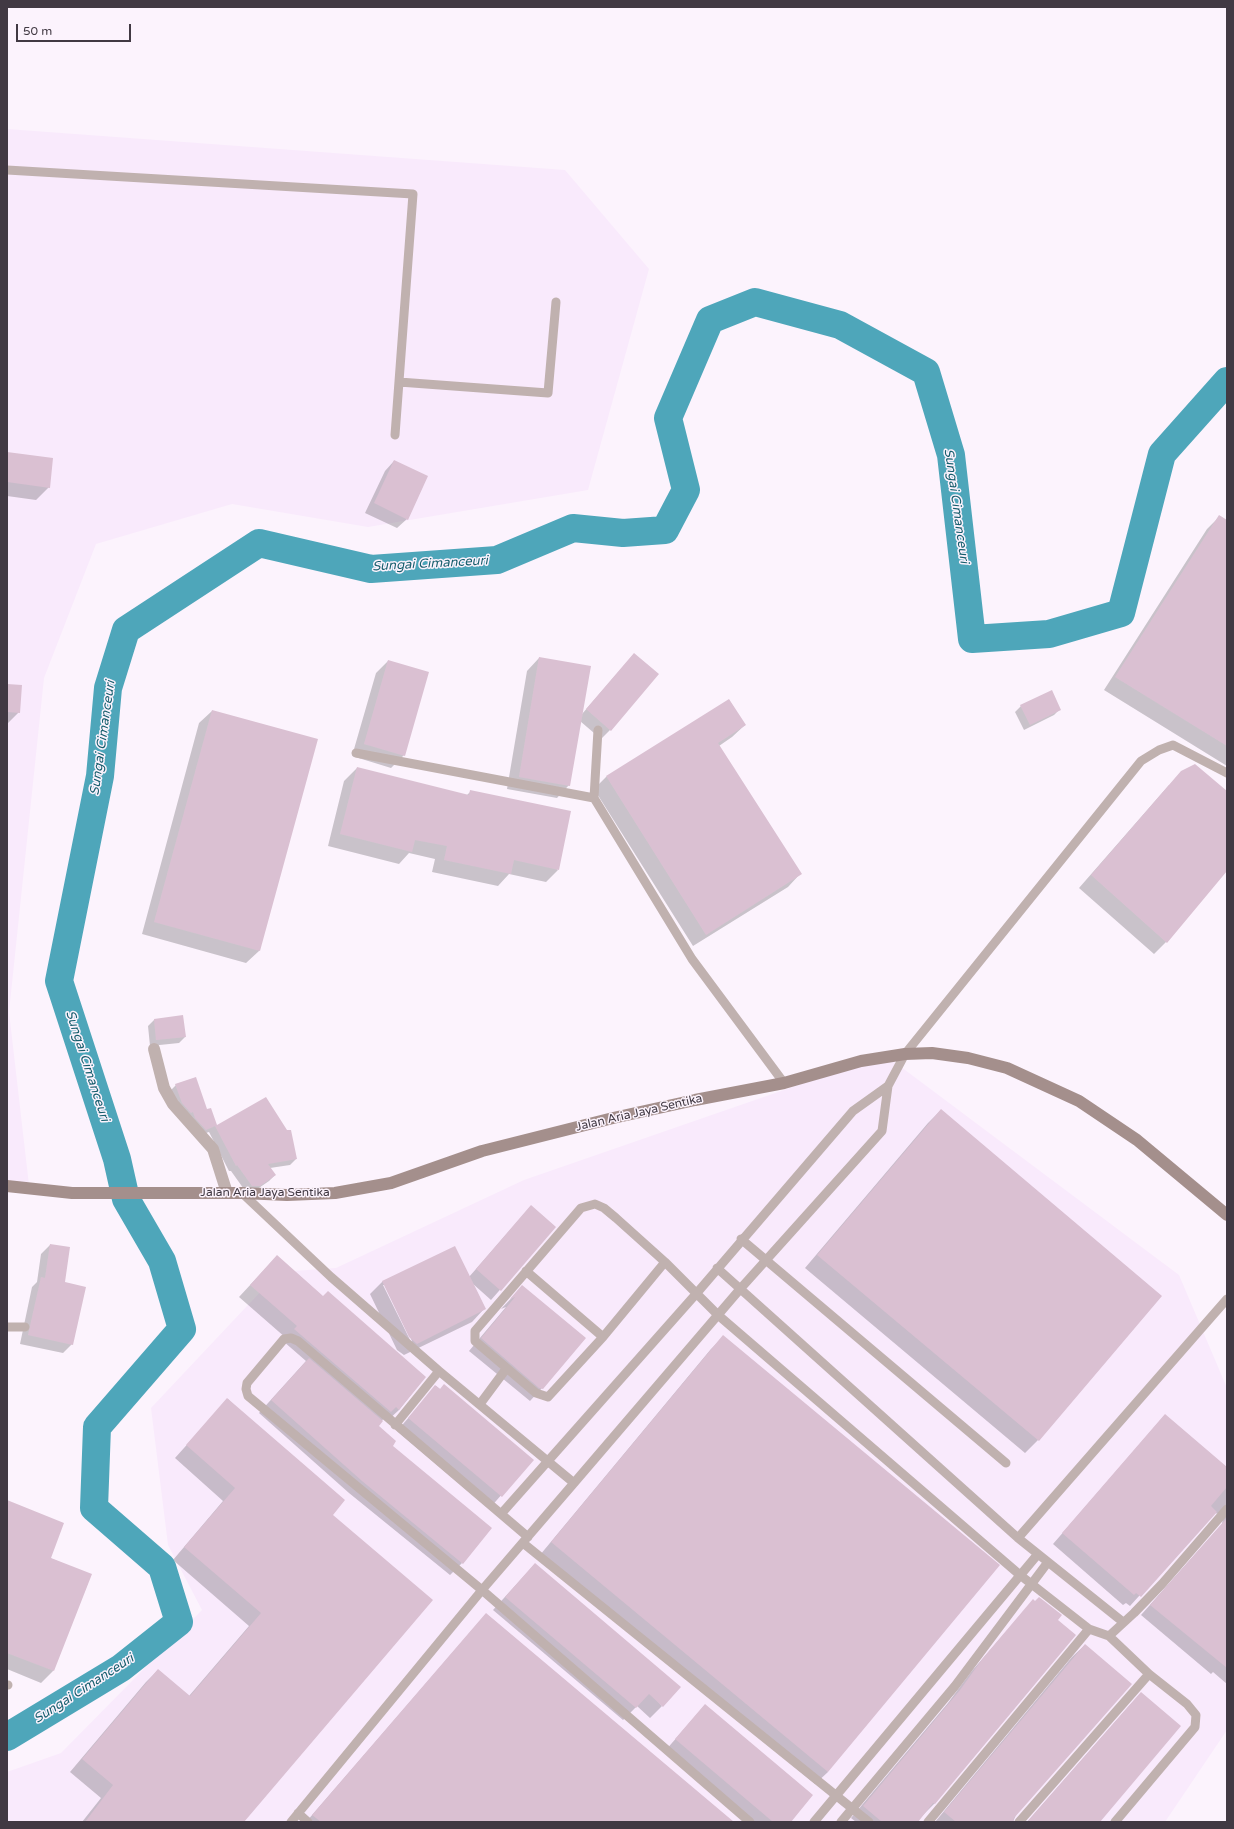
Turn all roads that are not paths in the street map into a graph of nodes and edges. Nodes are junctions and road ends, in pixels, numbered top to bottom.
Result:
1 (7, 170) edge
2 (556, 302) dead end
3 (399, 382) junction
4 (395, 435) dead end
5 (598, 730) dead end
6 (356, 753) dead end
7 (1227, 773) edge
8 (594, 798) junction
9 (154, 1049) dead end
10 (905, 1054) junction
11 (784, 1083) junction
12 (888, 1086) junction
13 (7, 1186) edge
14 (227, 1193) junction
15 (242, 1193) junction
16 (1227, 1215) edge
17 (741, 1239) junction
18 (767, 1261) junction
19 (664, 1262) junction
20 (717, 1268) junction
21 (526, 1271) junction
22 (741, 1288) junction
23 (696, 1294) junction
24 (1227, 1299) edge
25 (718, 1315) junction
26 (7, 1327) edge
27 (25, 1327) dead end
28 (603, 1337) junction
29 (506, 1369) junction
30 (439, 1371) junction
31 (480, 1404) junction
32 (395, 1425) junction
33 (547, 1460) junction
34 (1006, 1463) dead end
35 (574, 1483) junction
36 (1227, 1509) edge
37 (501, 1514) junction
38 (1018, 1538) junction
39 (526, 1540) junction
40 (1038, 1554) junction
41 (1048, 1562) junction
42 (1020, 1575) junction
43 (1032, 1584) junction
44 (482, 1590) junction
45 (1123, 1622) junction
46 (1089, 1629) junction
47 (1109, 1636) junction
48 (1149, 1674) junction
49 (837, 1795) junction
50 (852, 1808) junction
51 (298, 1813) junction
52 (291, 1822) edge
53 (308, 1822) edge
54 (750, 1822) edge
55 (814, 1822) edge
56 (841, 1822) edge
57 (869, 1822) edge
58 (928, 1822) edge
59 (1019, 1822) edge
60 (1115, 1822) edge

1 - 3 lane
2 - 3 lane
3 - 4 lane
5 - 8 lane
6 - 8 lane
7 - 10 lane
8 - 11 lane
9 - 14 street
10 - 11 street, Jalan Aria Jaya Sentika
10 - 12 lane
10 - 16 street, Jalan Aria Jaya Sentika
11 - 15 street, Jalan Aria Jaya Sentika
12 - 17 lane
12 - 18 lane
13 - 14 street, Jalan Aria Jaya Sentika
14 - 15 street, Jalan Aria Jaya Sentika
15 - 30 lane
17 - 18 lane
17 - 20 lane
18 - 22 lane
18 - 34 lane
19 - 21 lane
19 - 23 lane
19 - 28 lane
20 - 22 lane
20 - 23 lane
21 - 28 lane
21 - 29 lane
22 - 25 lane
22 - 38 lane
23 - 25 lane
23 - 33 lane
24 - 38 lane
25 - 35 lane
25 - 42 lane
26 - 27 lane
28 - 29 lane
29 - 31 lane
30 - 31 lane
30 - 32 lane
31 - 33 lane
32 - 37 lane
32 - 44 lane
33 - 35 lane
33 - 37 lane
35 - 39 lane
36 - 45 lane
37 - 39 lane
38 - 40 lane
39 - 44 lane
39 - 49 lane
40 - 41 lane
40 - 42 lane
41 - 43 lane
41 - 45 lane
42 - 43 lane
42 - 49 lane
43 - 46 lane
43 - 50 lane
44 - 51 lane
44 - 54 lane
45 - 47 lane
46 - 47 lane
46 - 58 lane
47 - 48 lane
48 - 59 lane
48 - 60 lane
49 - 50 lane
49 - 55 lane
50 - 56 lane
50 - 57 lane
51 - 52 lane
51 - 53 lane

